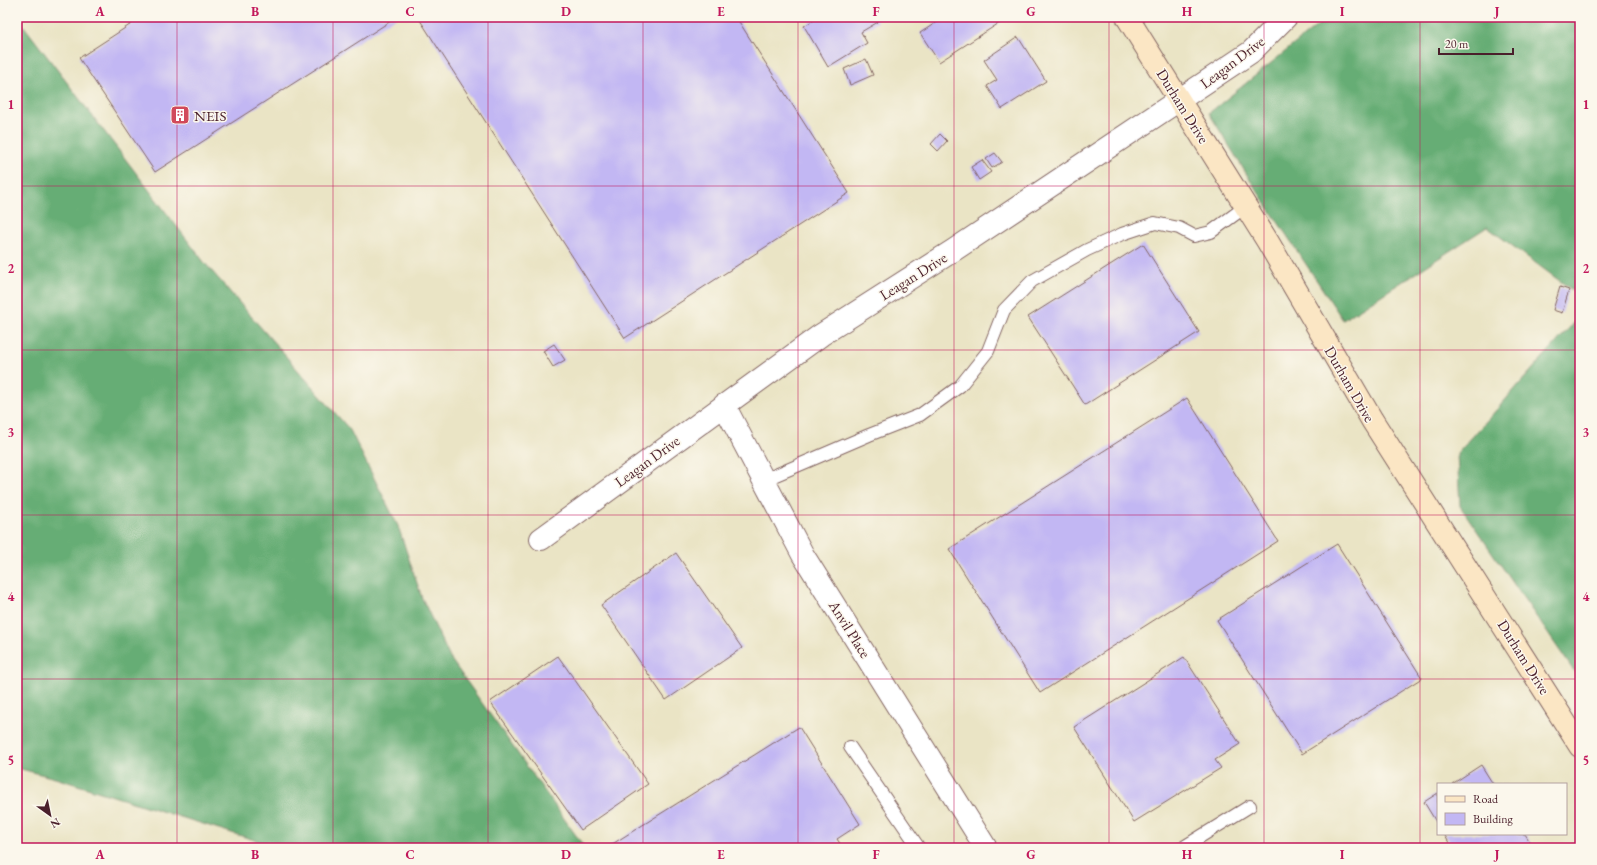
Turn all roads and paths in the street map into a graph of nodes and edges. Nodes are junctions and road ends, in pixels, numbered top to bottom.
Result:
1 (1127, 17) edge
2 (1286, 17) edge
3 (1179, 100) junction
4 (1245, 207) junction
5 (724, 405) junction
6 (764, 480) junction
7 (541, 539) dead end
8 (1580, 746) edge
9 (850, 747) dead end
10 (1250, 806) dead end
11 (919, 848) edge
12 (986, 848) edge
13 (1182, 848) edge

1 - 3 street, Durham Drive
2 - 3 street, Leagan Drive
3 - 4 street, Durham Drive
3 - 5 street, Leagan Drive
4 - 6 lane
4 - 8 street, Durham Drive
5 - 6 street, Anvil Place
5 - 7 street, Leagan Drive
6 - 12 street, Anvil Place
9 - 11 lane
10 - 13 lane

